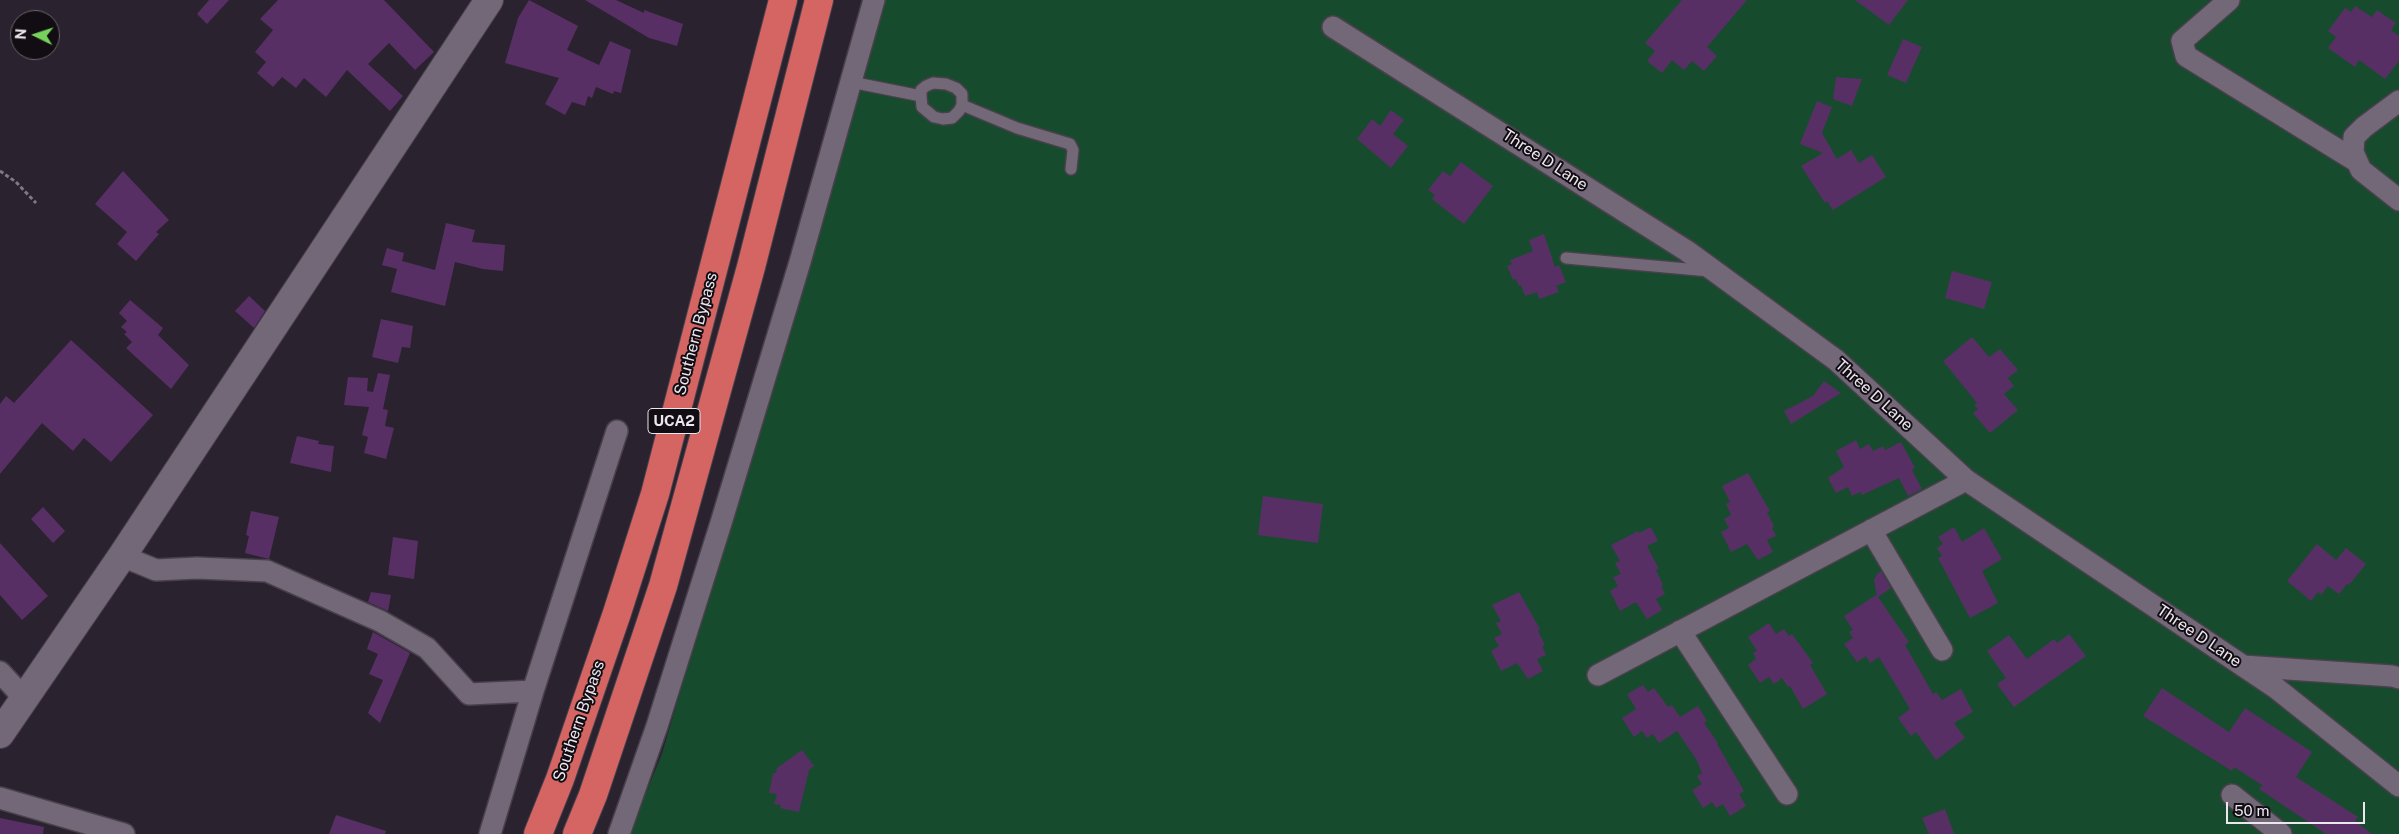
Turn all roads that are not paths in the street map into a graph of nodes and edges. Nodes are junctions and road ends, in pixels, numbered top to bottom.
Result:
1 (489, 0) edge
2 (783, 0) edge
3 (819, 0) edge
4 (874, 0) edge
5 (2230, 0) edge
6 (1333, 26) dead end
7 (851, 82) junction
8 (921, 96) junction
9 (2399, 101) edge
10 (962, 105) junction
11 (2356, 161) junction
12 (1071, 169) dead end
13 (2399, 200) edge
14 (1566, 258) dead end
15 (1716, 272) junction
16 (617, 431) dead end
17 (1966, 480) junction
18 (1871, 530) junction
19 (122, 556) junction
20 (1680, 631) junction
21 (1942, 650) dead end
22 (2242, 666) junction
23 (0, 672) edge
24 (1598, 675) dead end
25 (2399, 678) edge
26 (533, 691) junction
27 (24, 698) junction
28 (0, 734) edge
29 (2399, 786) edge
30 (1788, 794) dead end
31 (2232, 795) dead end
32 (0, 798) edge
33 (124, 834) edge
34 (490, 834) edge
35 (538, 834) edge
36 (577, 834) edge
37 (618, 834) edge
38 (2281, 834) edge

1 - 19 main road
2 - 35 highway, Southern Bypass / UCA2
3 - 36 highway, UCA2
4 - 7 street
5 - 11 street
6 - 15 street, Three D Lane
7 - 8 lane
7 - 37 street
8 - 10 lane
8 - 10 lane
9 - 11 street
10 - 12 lane
11 - 13 street
14 - 15 lane
15 - 17 street, Three D Lane
16 - 26 street
17 - 18 street
17 - 22 street, Three D Lane
18 - 20 street
18 - 21 street
19 - 26 street
19 - 27 main road
20 - 24 street
20 - 30 street
22 - 25 street
22 - 29 street, Three D Lane
23 - 27 street
26 - 34 street
27 - 28 main road
31 - 38 street
32 - 33 street

